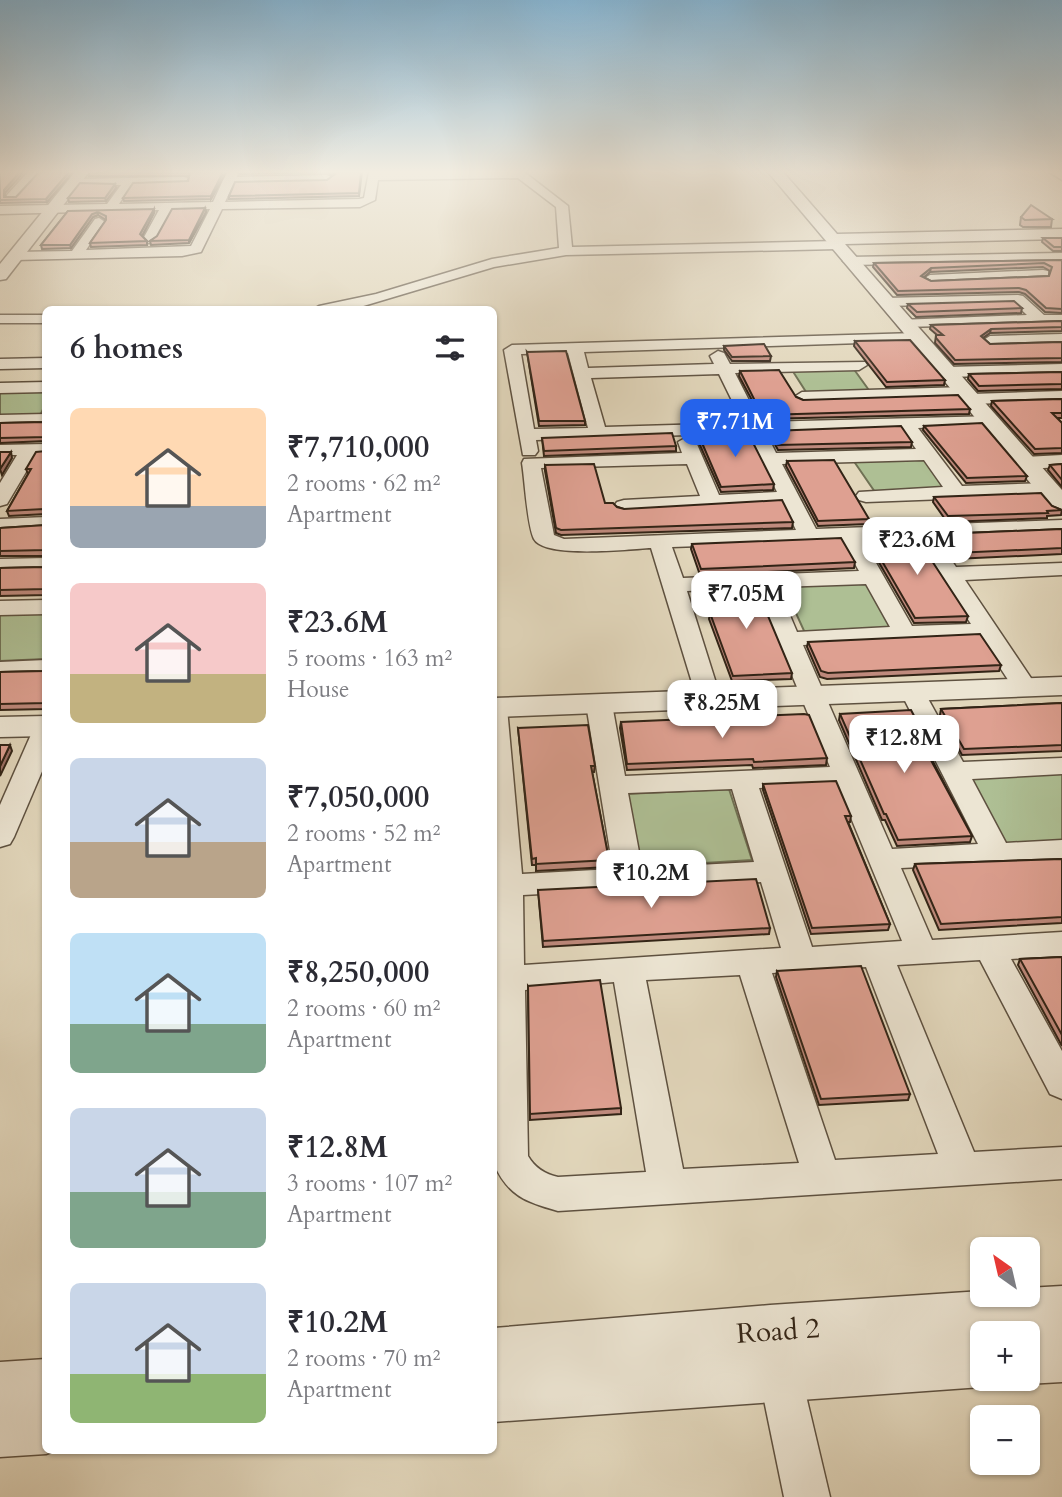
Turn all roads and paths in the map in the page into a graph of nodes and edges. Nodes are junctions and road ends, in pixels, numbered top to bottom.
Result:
1 (24, 242) edge
2 (91, 242) edge
3 (200, 242) edge
4 (565, 242) edge
5 (835, 242) junction
6 (839, 242) edge
7 (566, 251) junction
8 (76, 255) junction
9 (1029, 257) junction
10 (1062, 257) edge
11 (9, 258) edge
12 (911, 260) junction
13 (850, 261) junction
14 (0, 275) edge
15 (1057, 275) edge
16 (994, 277) junction
17 (930, 279) junction
18 (1018, 299) junction
19 (951, 300) junction
20 (885, 302) junction
21 (357, 306) edge
22 (0, 319) edge
23 (42, 319) edge
24 (1062, 319) edge
25 (1041, 320) junction
26 (971, 321) junction
27 (910, 331) junction
28 (1062, 339) edge
29 (841, 340) junction
30 (990, 341) junction
31 (712, 344) junction
32 (497, 347) edge
33 (575, 348) junction
34 (512, 350) junction
35 (42, 363) edge
36 (0, 364) edge
37 (859, 365) junction
38 (784, 367) junction
39 (724, 369) junction
40 (1062, 369) edge
41 (1018, 370) junction
42 (946, 372) junction
43 (582, 373) junction
44 (42, 387) edge
45 (0, 388) edge
46 (881, 395) junction
47 (967, 395) junction
48 (1054, 396) edge
49 (802, 397) junction
50 (1062, 413) edge
51 (42, 419) edge
52 (0, 420) edge
53 (988, 420) junction
54 (906, 423) junction
55 (819, 426) junction
56 (754, 428) junction
57 (682, 430) junction
58 (598, 433) junction
59 (526, 435) junction
60 (37, 449) edge
61 (0, 450) edge
62 (929, 454) junction
63 (843, 457) junction
64 (694, 458) junction
65 (770, 459) junction
66 (615, 461) junction
67 (1062, 461) edge
68 (531, 463) junction
69 (1025, 463) junction
70 (5, 482) edge
71 (957, 492) junction
72 (866, 495) junction
73 (790, 497) junction
74 (1057, 497) edge
75 (0, 500) edge
76 (712, 501) junction
77 (624, 506) junction
78 (42, 523) edge
79 (0, 525) edge
80 (1062, 526) edge
81 (922, 531) junction
82 (889, 533) junction
83 (849, 534) junction
84 (809, 536) junction
85 (660, 541) junction
86 (632, 542) junction
87 (42, 564) edge
88 (0, 565) edge
89 (1062, 569) edge
90 (950, 574) junction
91 (873, 577) junction
92 (764, 581) junction
93 (674, 585) junction
94 (42, 607) edge
95 (0, 608) edge
96 (988, 630) junction
97 (905, 634) junction
98 (788, 639) junction
99 (42, 667) edge
100 (0, 668) edge
101 (1062, 686) edge
102 (1025, 687) junction
103 (912, 691) junction
104 (813, 695) junction
105 (709, 699) junction
106 (599, 704) junction
107 (497, 708) edge
108 (0, 727) edge
109 (42, 728) edge
110 (42, 737) edge
111 (497, 746) edge
112 (1062, 766) edge
113 (954, 771) junction
114 (847, 775) junction
115 (743, 780) junction
116 (613, 785) junction
117 (3, 821) edge
118 (1062, 849) edge
119 (997, 853) junction
120 (882, 859) junction
121 (772, 871) junction
122 (629, 878) junction
123 (508, 884) junction
124 (1062, 944) edge
125 (989, 948) junction
126 (922, 952) junction
127 (877, 954) junction
128 (800, 959) junction
129 (752, 962) junction
130 (628, 969) junction
131 (509, 979) junction
132 (1062, 1084) edge
133 (1062, 1163) edge
134 (962, 1169) junction
135 (822, 1178) junction
136 (668, 1187) junction
137 (1062, 1311) edge
138 (775, 1353) junction
139 (497, 1355) edge
140 (1062, 1355) edge
141 (1040, 1356) edge
142 (970, 1360) edge
143 (42, 1386) edge
144 (0, 1389) edge
145 (497, 1395) edge
146 (42, 1426) edge
147 (0, 1429) edge
148 (807, 1497) edge

1 - 11 street
2 - 8 street
3 - 8 street
4 - 7 street
5 - 6 street
5 - 7 street
5 - 13 street
7 - 21 street
8 - 11 street
9 - 10 street
9 - 12 street
9 - 15 street
11 - 14 street
12 - 13 street
12 - 17 street
13 - 20 street
15 - 16 street
16 - 17 street
16 - 18 street
17 - 19 street
18 - 19 street
18 - 25 street
19 - 20 street
20 - 27 street
22 - 23 street
24 - 25 street
25 - 26 street
26 - 27 street
26 - 30 street
27 - 29 street
27 - 42 street
28 - 30 street
29 - 31 street
29 - 37 street
30 - 41 street
31 - 33 street
31 - 39 street
32 - 34 street
33 - 34 street
33 - 43 street
34 - 59 street
35 - 36 street
37 - 38 street
37 - 46 street
38 - 39 street
38 - 49 street
39 - 43 street
39 - 56 street
40 - 41 street
41 - 42 street
42 - 47 street
43 - 58 street
44 - 45 street
46 - 47 street
46 - 49 street
47 - 48 street
47 - 53 street
48 - 50 street
49 - 55 street
51 - 52 street
53 - 54 street
53 - 69 street
54 - 55 street
54 - 62 street
55 - 56 street
56 - 57 street
56 - 65 street
57 - 58 street
57 - 64 street
58 - 59 street
59 - 68 street
60 - 61 street
60 - 70 street
62 - 63 street
62 - 71 street
63 - 65 street
63 - 72 street
64 - 66 street
64 - 76 street
65 - 73 street
66 - 68 street
66 - 77 street
67 - 69 street
68 - 86 street
69 - 74 street
70 - 75 street
71 - 72 street
71 - 74 street
72 - 82 street
73 - 76 street
73 - 84 street
76 - 77 street
77 - 86 street
78 - 79 street
80 - 81 street
81 - 82 street
81 - 90 street
82 - 83 street
83 - 84 street
83 - 91 street
84 - 85 street
85 - 86 street
85 - 93 street
87 - 88 street
89 - 90 street
90 - 96 street
91 - 92 street
91 - 97 street
92 - 93 street
92 - 98 street
93 - 105 street
94 - 95 street
96 - 97 street
96 - 102 street
97 - 98 street
98 - 104 street
99 - 100 street
101 - 102 street
102 - 103 street
103 - 104 street
103 - 113 street
104 - 105 street
104 - 114 street
105 - 106 street
106 - 107 street
106 - 116 street
108 - 109 street
110 - 117 street
111 - 123 street
112 - 113 street
113 - 119 street
114 - 115 street
114 - 120 street
115 - 116 street
115 - 121 street
116 - 122 street
118 - 119 street
119 - 120 street
120 - 126 street
121 - 122 street
121 - 128 street
122 - 123 street
123 - 131 street
124 - 125 street
125 - 126 street
125 - 132 street
126 - 127 street
127 - 128 street
127 - 134 street
128 - 129 street
129 - 130 street
129 - 135 street
130 - 131 street
130 - 136 street
131 - 136 street
133 - 134 street
134 - 135 street
135 - 136 street
137 - 138 street, Road 2
138 - 139 street, Road 2
138 - 142 street, Road 2
138 - 145 street, Road 2
138 - 148 street
140 - 141 street
143 - 144 street
146 - 147 street

